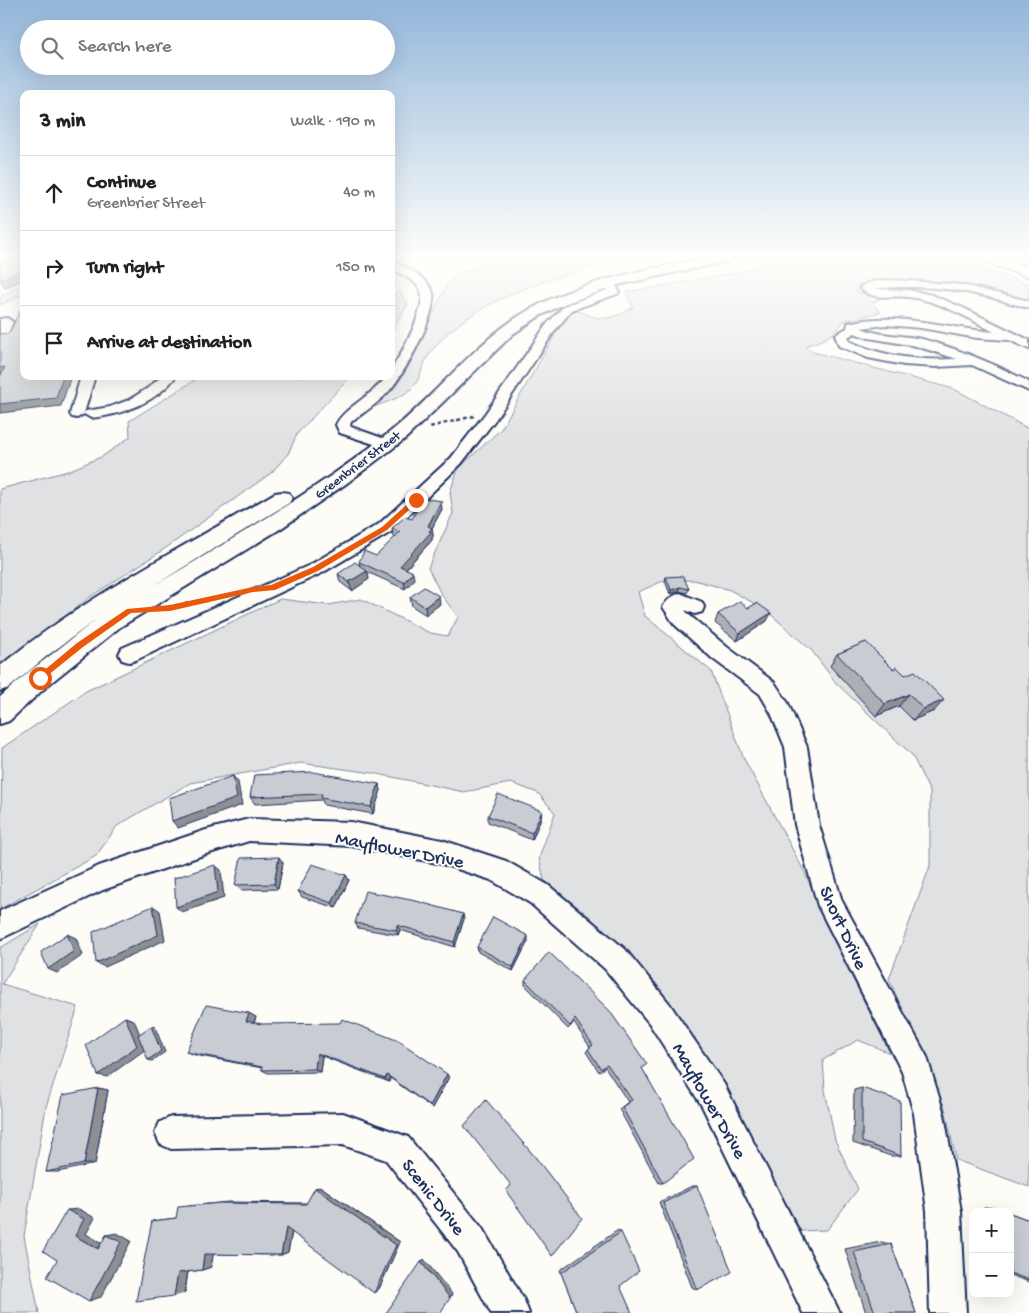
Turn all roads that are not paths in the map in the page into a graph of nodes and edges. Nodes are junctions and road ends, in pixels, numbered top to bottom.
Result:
1 (422, 318) edge
2 (509, 318) edge
3 (525, 318) edge
4 (558, 318) edge
5 (973, 318) edge
6 (0, 323) edge
7 (854, 329) junction
8 (0, 335) edge
9 (1010, 336) junction
10 (1029, 345) edge
11 (973, 362) junction
12 (395, 372) edge
13 (88, 380) edge
14 (166, 380) edge
15 (391, 380) edge
16 (1029, 387) edge
17 (423, 391) dead end
18 (383, 436) junction
19 (695, 607) dead end
20 (129, 654) dead end
21 (0, 681) edge
22 (0, 713) edge
23 (0, 926) edge
24 (171, 1133) dead end
25 (511, 1313) edge
26 (822, 1313) edge
27 (948, 1313) edge

1 - 12 street
2 - 17 main road
3 - 18 main road, Greenbrier Street
4 - 20 street
5 - 9 street
6 - 8 street
7 - 9 street
7 - 11 street
7 - 11 street
9 - 10 street
11 - 16 street
13 - 14 street
15 - 18 street
18 - 21 main road, Greenbrier Street
18 - 22 main road, Greenbrier Street
19 - 27 street, Short Drive
23 - 26 street, Mayflower Drive
24 - 25 street, Scenic Drive

